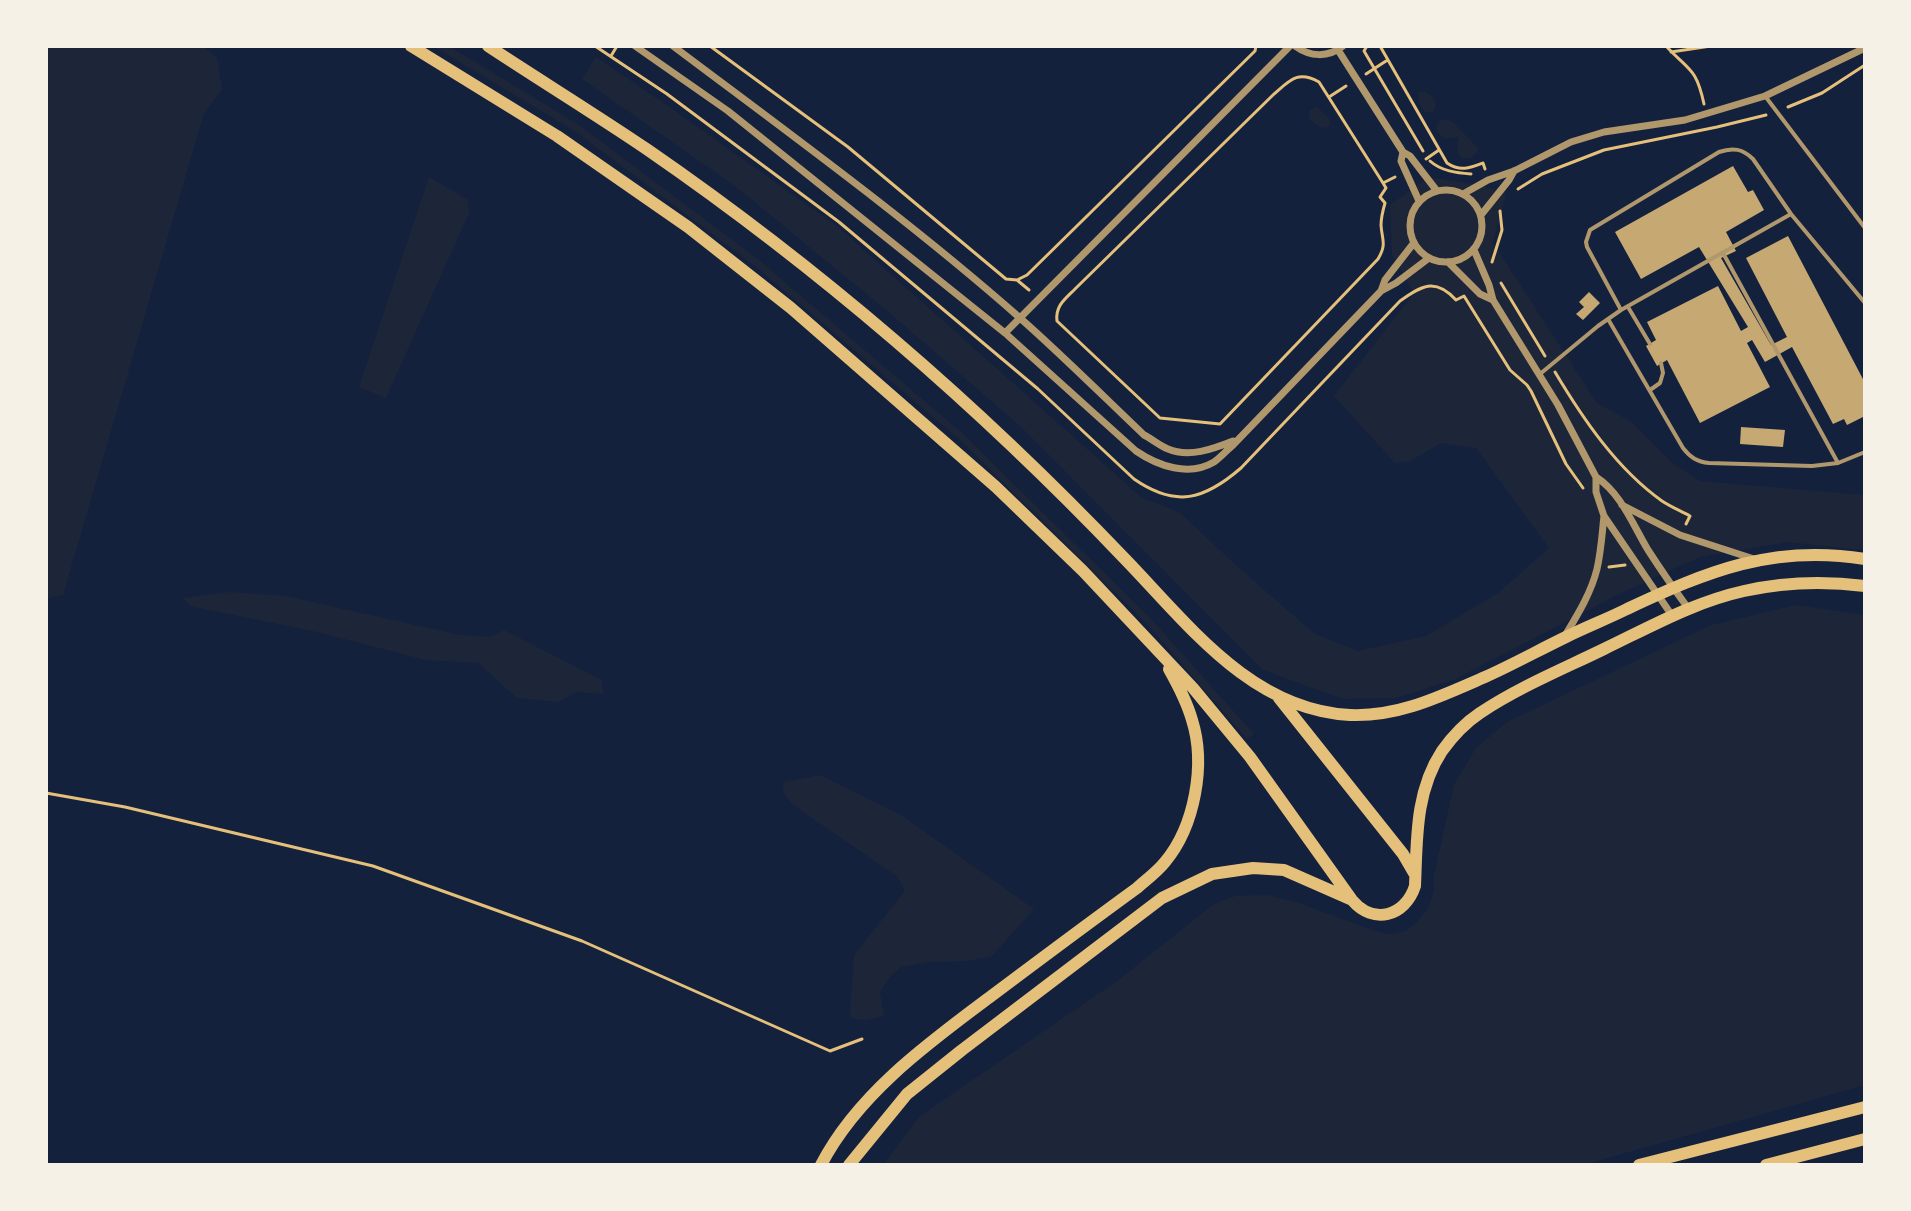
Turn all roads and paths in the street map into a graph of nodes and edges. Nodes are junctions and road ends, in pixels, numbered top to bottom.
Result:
1 (411, 46) edge
2 (488, 46) edge
3 (595, 46) edge
4 (617, 46) edge
5 (635, 46) edge
6 (652, 46) edge
7 (673, 46) edge
8 (710, 46) edge
9 (1256, 46) edge
10 (1293, 46) edge
11 (1367, 46) edge
12 (1380, 46) edge
13 (1666, 46) edge
14 (1711, 46) edge
15 (1340, 48) edge
16 (1865, 48) edge
17 (1671, 52) junction
18 (647, 54) junction
19 (611, 56) junction
20 (1865, 65) edge
21 (1765, 96) junction
22 (1777, 112) junction
23 (1707, 113) junction
24 (1403, 152) junction
25 (1514, 171) junction
26 (1488, 180) junction
27 (1383, 183) dead end
28 (1437, 191) junction
29 (1463, 194) junction
30 (1380, 197) dead end
31 (1419, 201) junction
32 (1791, 214) junction
33 (1481, 215) junction
34 (1865, 228) edge
35 (1413, 244) junction
36 (1474, 250) junction
37 (1723, 253) junction
38 (1429, 258) junction
39 (1448, 262) junction
40 (1381, 291) junction
41 (1493, 300) junction
42 (1865, 303) edge
43 (1628, 307) junction
44 (1621, 310) junction
45 (1019, 318) junction
46 (1608, 319) junction
47 (1005, 333) junction
48 (1650, 344) dead end
49 (1661, 363) dead end
50 (1540, 374) junction
51 (1650, 390) junction
52 (1239, 439) junction
53 (1865, 452) edge
54 (1838, 463) junction
55 (1596, 477) junction
56 (1585, 491) dead end
57 (1622, 505) junction
58 (1604, 516) junction
59 (1690, 516) dead end
60 (1680, 535) junction
61 (1865, 559) edge
62 (1635, 560) junction
63 (1756, 560) junction
64 (1597, 568) junction
65 (1865, 586) edge
66 (1673, 588) junction
67 (1658, 594) junction
68 (1688, 608) junction
69 (1673, 617) junction
70 (1564, 638) junction
71 (1157, 649) junction
72 (1277, 696) junction
73 (46, 793) edge
74 (1416, 876) junction
75 (1352, 900) junction
76 (862, 1039) dead end
77 (1865, 1107) edge
78 (1865, 1139) edge
79 (821, 1165) edge
80 (849, 1165) edge
81 (1639, 1165) edge
82 (1766, 1165) edge

1 - 71 main road
2 - 72 main road
3 - 19 path
4 - 19 path
5 - 18 street
6 - 18 street
7 - 45 street
8 - 9 path
10 - 15 street
10 - 45 street
11 - 26 path
12 - 26 path
13 - 17 path
14 - 17 path
15 - 24 street
16 - 21 street
17 - 23 path
18 - 47 street
19 - 56 path
20 - 22 path
21 - 22 lane
21 - 23 street
22 - 34 lane
23 - 25 street
24 - 28 street
24 - 31 street
25 - 26 street
25 - 33 street
26 - 29 street
27 - 30 path
28 - 29 street
28 - 31 street
29 - 33 street
31 - 35 street
32 - 37 lane
32 - 42 lane
32 - 44 lane
33 - 36 street
35 - 38 street
35 - 40 street
36 - 39 street
36 - 41 street
37 - 43 lane
37 - 54 lane
38 - 39 street
38 - 40 street
39 - 41 street
40 - 52 street
41 - 50 street
43 - 44 lane
43 - 48 lane
44 - 46 lane
45 - 47 street
45 - 52 street
46 - 50 lane
46 - 51 lane
47 - 52 street
49 - 51 lane
50 - 55 street
51 - 54 lane
53 - 54 lane
55 - 57 street
55 - 58 street
57 - 60 street
57 - 66 street
58 - 62 street
58 - 64 street
59 - 60 path
60 - 63 street
61 - 63 main road
62 - 64 path
62 - 67 street
63 - 66 main road
64 - 70 street
65 - 68 main road
66 - 67 main road
66 - 68 street
67 - 69 street
67 - 70 main road
68 - 69 main road
69 - 74 main road
70 - 72 main road
71 - 75 main road
71 - 79 main road
72 - 74 main road
73 - 76 path
74 - 75 main road
75 - 80 main road
77 - 81 main road
78 - 82 main road

